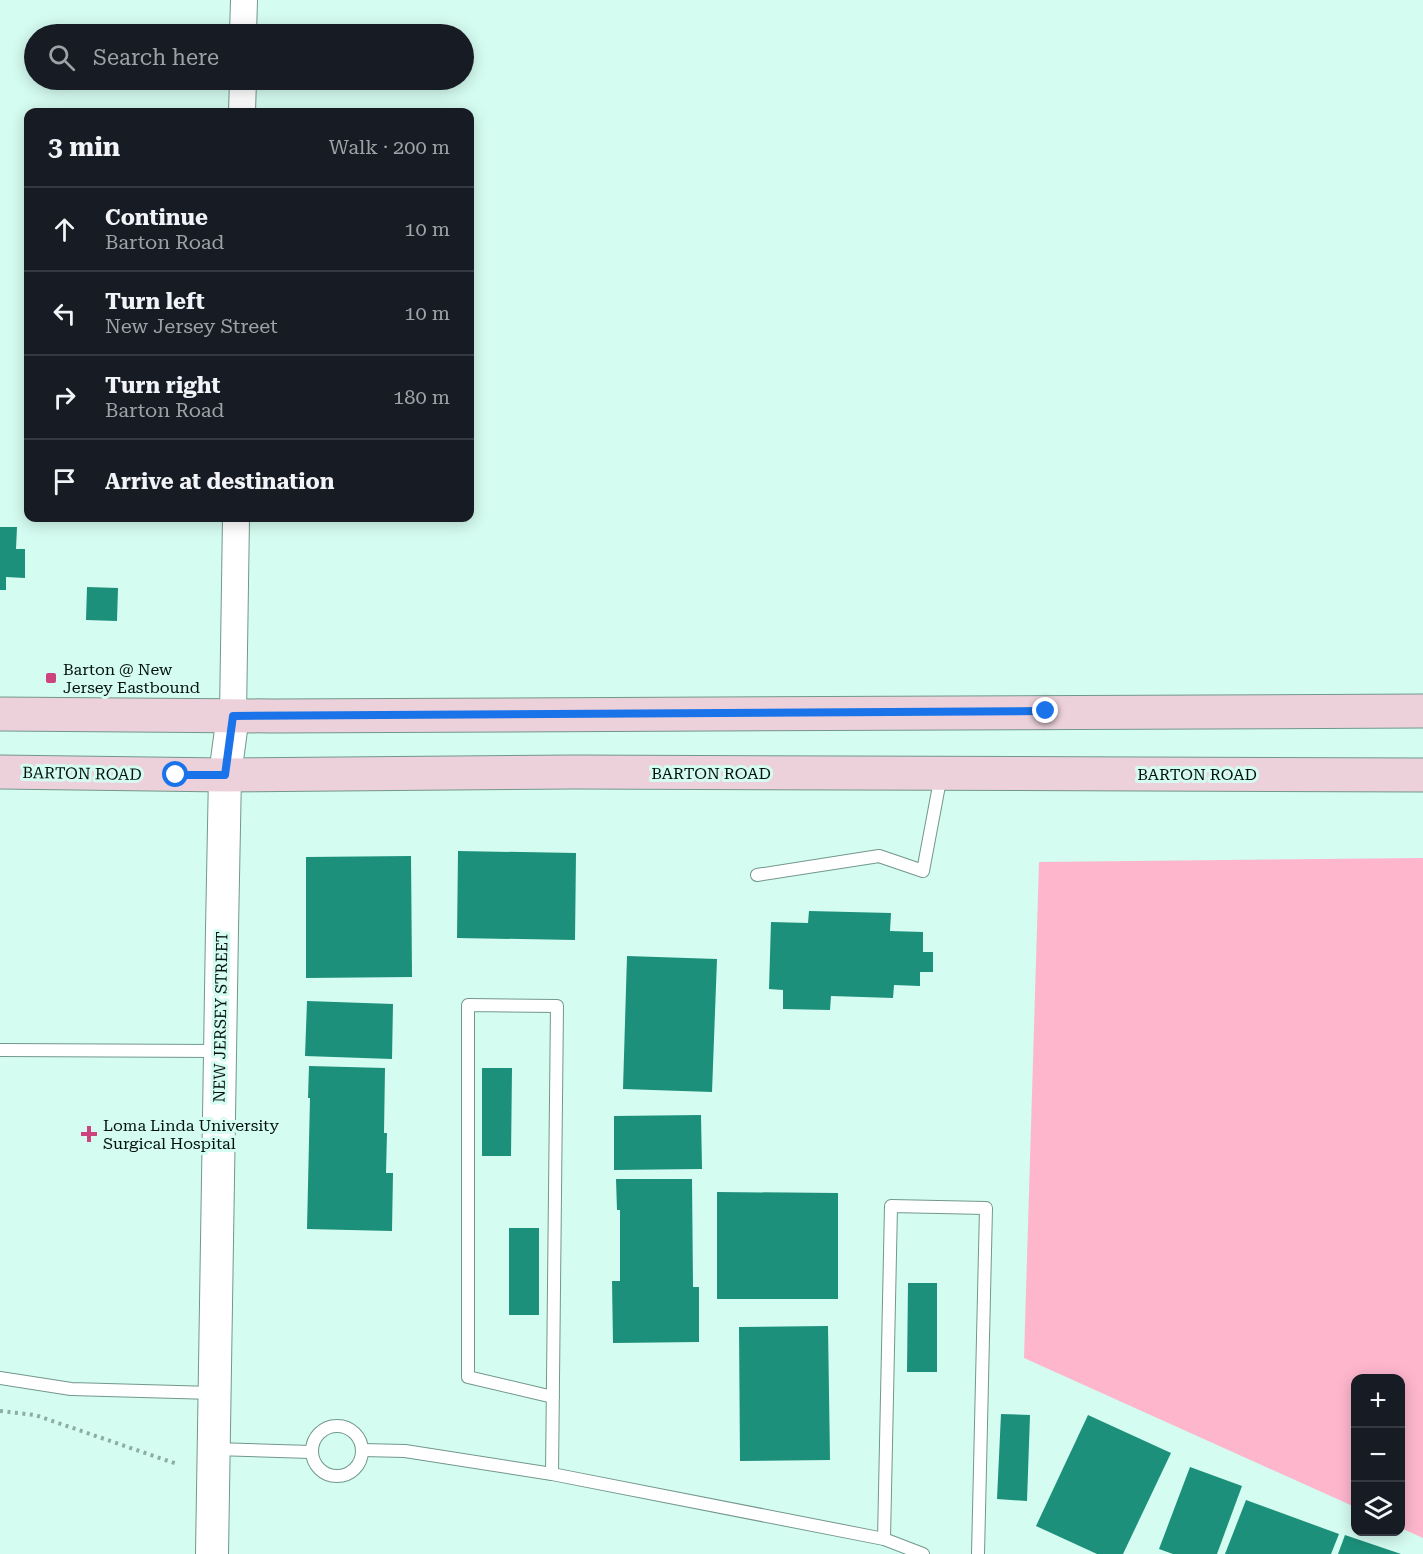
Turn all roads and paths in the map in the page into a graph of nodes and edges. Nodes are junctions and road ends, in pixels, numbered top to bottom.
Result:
1 (244, 0) edge
2 (243, 24) edge
3 (243, 90) edge
4 (242, 108) edge
5 (236, 522) edge
6 (1423, 711) edge
7 (0, 714) edge
8 (233, 716) junction
9 (0, 772) edge
10 (941, 774) junction
11 (225, 775) junction
12 (1423, 775) edge
13 (757, 875) dead end
14 (0, 1050) edge
15 (219, 1051) junction
16 (0, 1378) edge
17 (213, 1393) junction
18 (553, 1397) junction
19 (0, 1411) edge
20 (214, 1449) junction
21 (363, 1450) junction
22 (311, 1452) junction
23 (177, 1464) dead end
24 (552, 1474) junction
25 (884, 1539) junction
26 (212, 1554) edge
27 (923, 1554) edge
28 (978, 1554) edge

1 - 2 street
3 - 4 street
5 - 8 street, NEW JERSEY STREET
6 - 8 main road
7 - 8 main road
8 - 11 street, NEW JERSEY STREET
9 - 11 main road, BARTON ROAD
10 - 11 main road, BARTON ROAD
10 - 12 main road, BARTON ROAD
10 - 13 lane
11 - 15 street, NEW JERSEY STREET
14 - 15 lane
15 - 17 street, NEW JERSEY STREET
16 - 17 lane
17 - 20 street, NEW JERSEY STREET
18 - 18 lane
18 - 24 lane
19 - 23 path
20 - 22 lane
20 - 26 street, NEW JERSEY STREET
21 - 22 lane
21 - 22 lane
21 - 24 lane
24 - 25 lane
25 - 27 lane
25 - 28 lane

